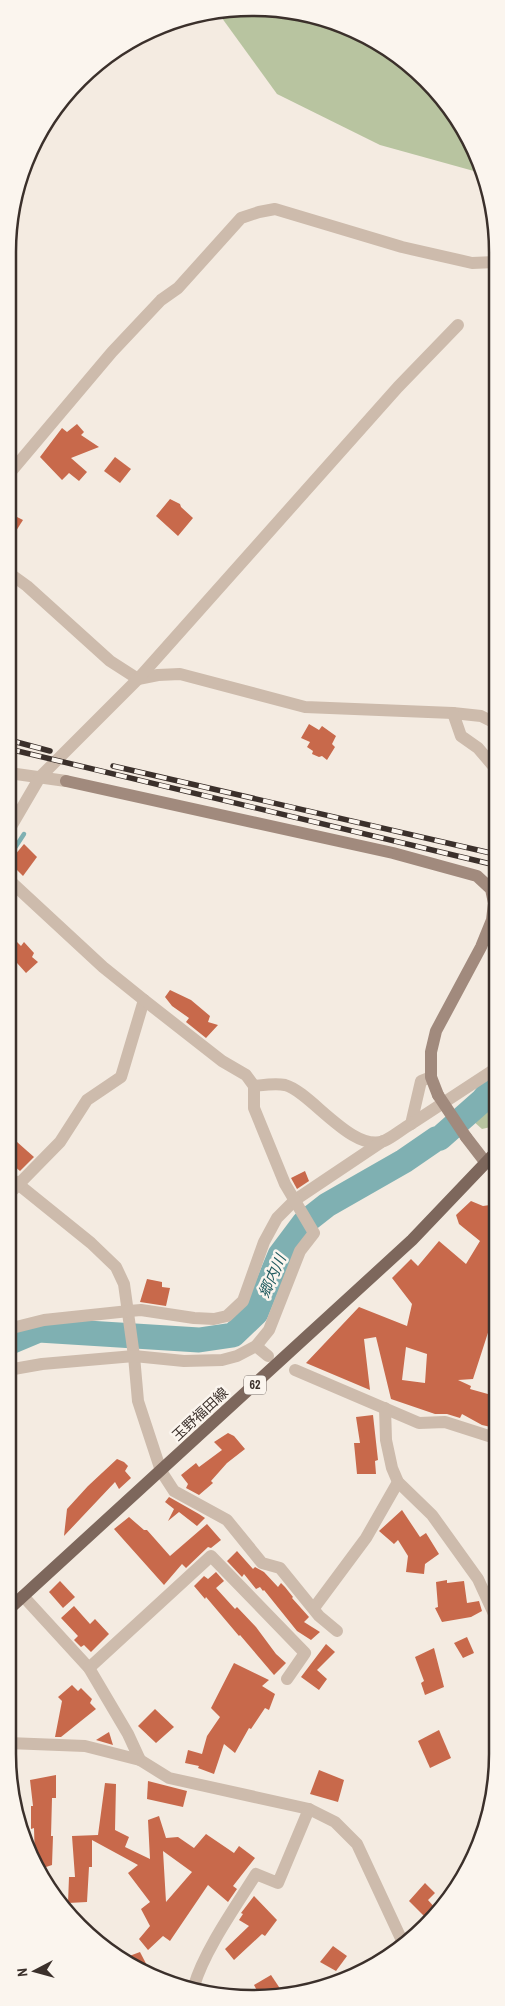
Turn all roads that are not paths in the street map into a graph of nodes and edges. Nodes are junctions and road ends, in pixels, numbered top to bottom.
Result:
1 (489, 262) edge
2 (458, 325) dead end
3 (16, 466) edge
4 (16, 578) edge
5 (138, 679) junction
6 (454, 713) junction
7 (489, 720) edge
8 (489, 761) edge
9 (16, 774) edge
10 (40, 777) junction
11 (16, 818) edge
12 (16, 886) edge
13 (489, 887) edge
14 (489, 933) edge
15 (144, 1000) junction
16 (489, 1072) edge
17 (431, 1077) junction
18 (254, 1086) junction
19 (411, 1124) junction
20 (355, 1136) junction
21 (383, 1141) junction
22 (362, 1155) junction
23 (489, 1160) edge
24 (486, 1163) junction
25 (16, 1178) edge
26 (16, 1182) edge
27 (296, 1202) junction
28 (130, 1316) junction
29 (16, 1327) edge
30 (256, 1346) junction
31 (134, 1353) junction
32 (268, 1356) dead end
33 (16, 1369) edge
34 (294, 1370) dead end
35 (385, 1408) junction
36 (489, 1436) edge
37 (161, 1471) junction
38 (398, 1482) junction
39 (23, 1596) junction
40 (16, 1603) edge
41 (489, 1603) edge
42 (314, 1608) junction
43 (337, 1631) dead end
44 (89, 1668) junction
45 (287, 1679) dead end
46 (16, 1743) edge
47 (140, 1760) junction
48 (309, 1809) junction
49 (400, 1937) edge
50 (195, 1983) edge

1 - 3 street
2 - 5 street
4 - 5 street
5 - 6 street
5 - 10 street
6 - 7 street
6 - 8 street
9 - 10 street
10 - 11 street
10 - 13 street
12 - 15 street
14 - 17 street
15 - 18 street
15 - 25 street
16 - 19 street
17 - 19 street
17 - 24 street, bridge
18 - 20 street
18 - 27 street
19 - 21 street
20 - 21 street
20 - 22 street
21 - 22 street
22 - 27 street
23 - 24 main road, 玉野福田線 / 62
24 - 37 main road, 玉野福田線 / 62
26 - 28 street
27 - 28 street
27 - 30 street
28 - 29 street
28 - 31 street
30 - 31 street
30 - 32 street
31 - 33 street
31 - 37 street
34 - 35 street
35 - 36 street
35 - 38 street
37 - 39 main road, 玉野福田線 / 62
37 - 42 street
38 - 41 street
38 - 42 street
39 - 40 main road, 玉野福田線 / 62
39 - 44 street
42 - 43 street
44 - 45 street
44 - 47 street
46 - 47 street
47 - 48 street
48 - 49 street
48 - 50 street

